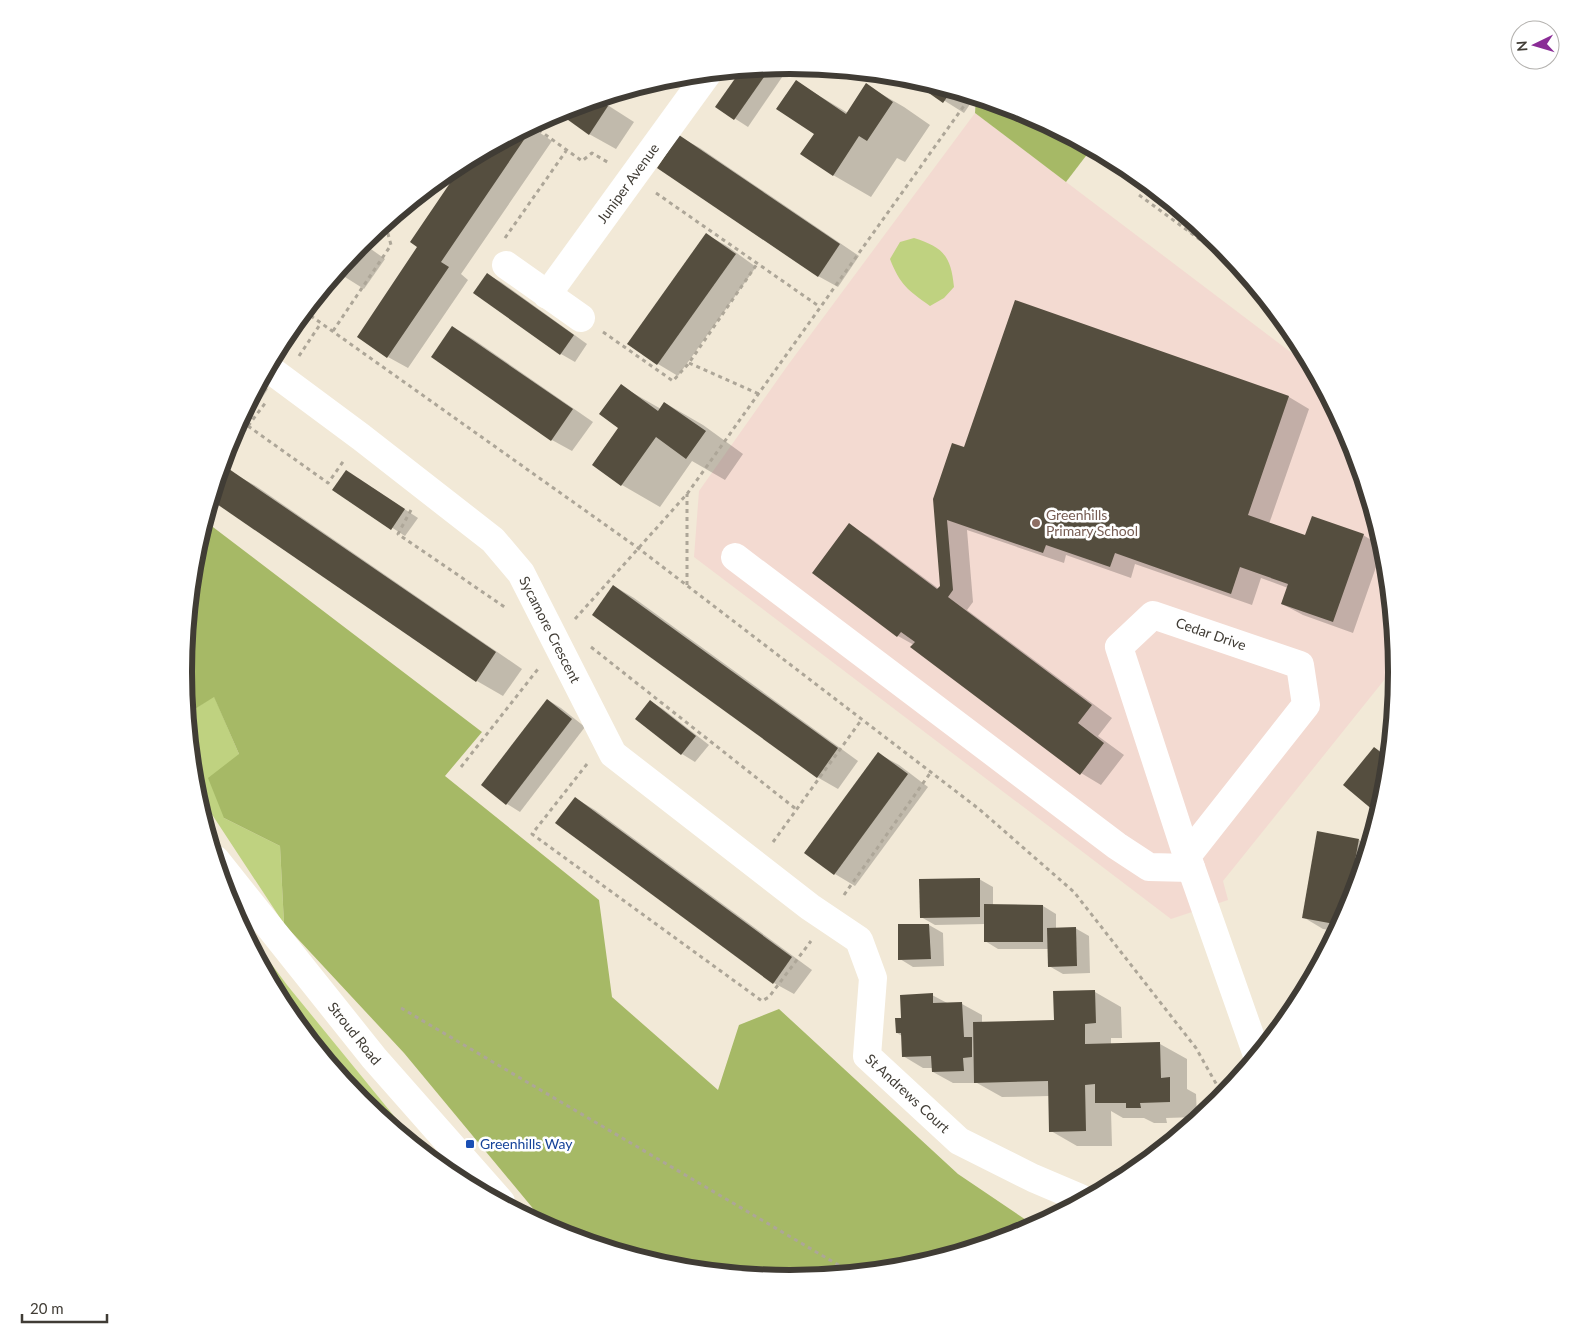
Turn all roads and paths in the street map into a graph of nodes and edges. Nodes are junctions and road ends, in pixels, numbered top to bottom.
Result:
1 (703, 80) edge
2 (968, 101) edge
3 (538, 129) edge
4 (566, 151) junction
5 (582, 161) dead end
6 (633, 176) junction
7 (1139, 195) dead end
8 (1191, 229) edge
9 (387, 230) edge
10 (1189, 232) junction
11 (1214, 250) edge
12 (758, 264) junction
13 (506, 265) joint
14 (547, 295) junction
15 (820, 307) junction
16 (310, 316) edge
17 (580, 318) dead end
18 (332, 332) junction
19 (604, 333) dead end
20 (689, 363) junction
21 (273, 372) edge
22 (759, 394) junction
23 (248, 426) dead end
24 (361, 437) junction
25 (425, 487) junction
26 (687, 494) junction
27 (638, 548) junction
28 (735, 557) dead end
29 (687, 586) junction
30 (508, 609) dead end
31 (556, 643) junction
32 (590, 646) dead end
33 (862, 719) junction
34 (606, 740) junction
35 (462, 767) dead end
36 (931, 772) junction
37 (796, 809) junction
38 (1189, 862) junction
39 (756, 865) junction
40 (226, 873) edge
41 (819, 913) junction
42 (401, 1008) dead end
43 (1255, 1048) edge
44 (1219, 1089) edge
45 (490, 1189) edge
46 (1077, 1197) edge
47 (843, 1268) edge

1 - 6 street, Juniper Avenue
2 - 15 path
3 - 4 path
4 - 5 path
4 - 13 path
6 - 12 path
6 - 14 street, Juniper Avenue
7 - 10 path
8 - 10 path
9 - 18 path
10 - 11 path
12 - 15 path
12 - 20 path
13 - 14 street
14 - 17 street
15 - 22 path
16 - 18 path
18 - 27 path
19 - 20 path
20 - 22 path
21 - 24 street, Sycamore Crescent
22 - 26 path
23 - 24 path
24 - 25 street, Sycamore Crescent
25 - 30 path
25 - 31 street, Sycamore Crescent
26 - 27 path
26 - 29 path
27 - 29 path
27 - 31 path
28 - 38 street
29 - 33 path
31 - 34 street, Sycamore Crescent
31 - 35 path
32 - 37 path
33 - 36 path
33 - 37 path
34 - 39 street, Sycamore Crescent
34 - 41 path
36 - 41 path
36 - 44 path
37 - 39 path
38 - 38 street, Cedar Drive
38 - 43 street, Cedar Drive
39 - 41 street, Sycamore Crescent
40 - 45 street, Stroud Road
41 - 46 street, St Andrews Court
42 - 47 path

